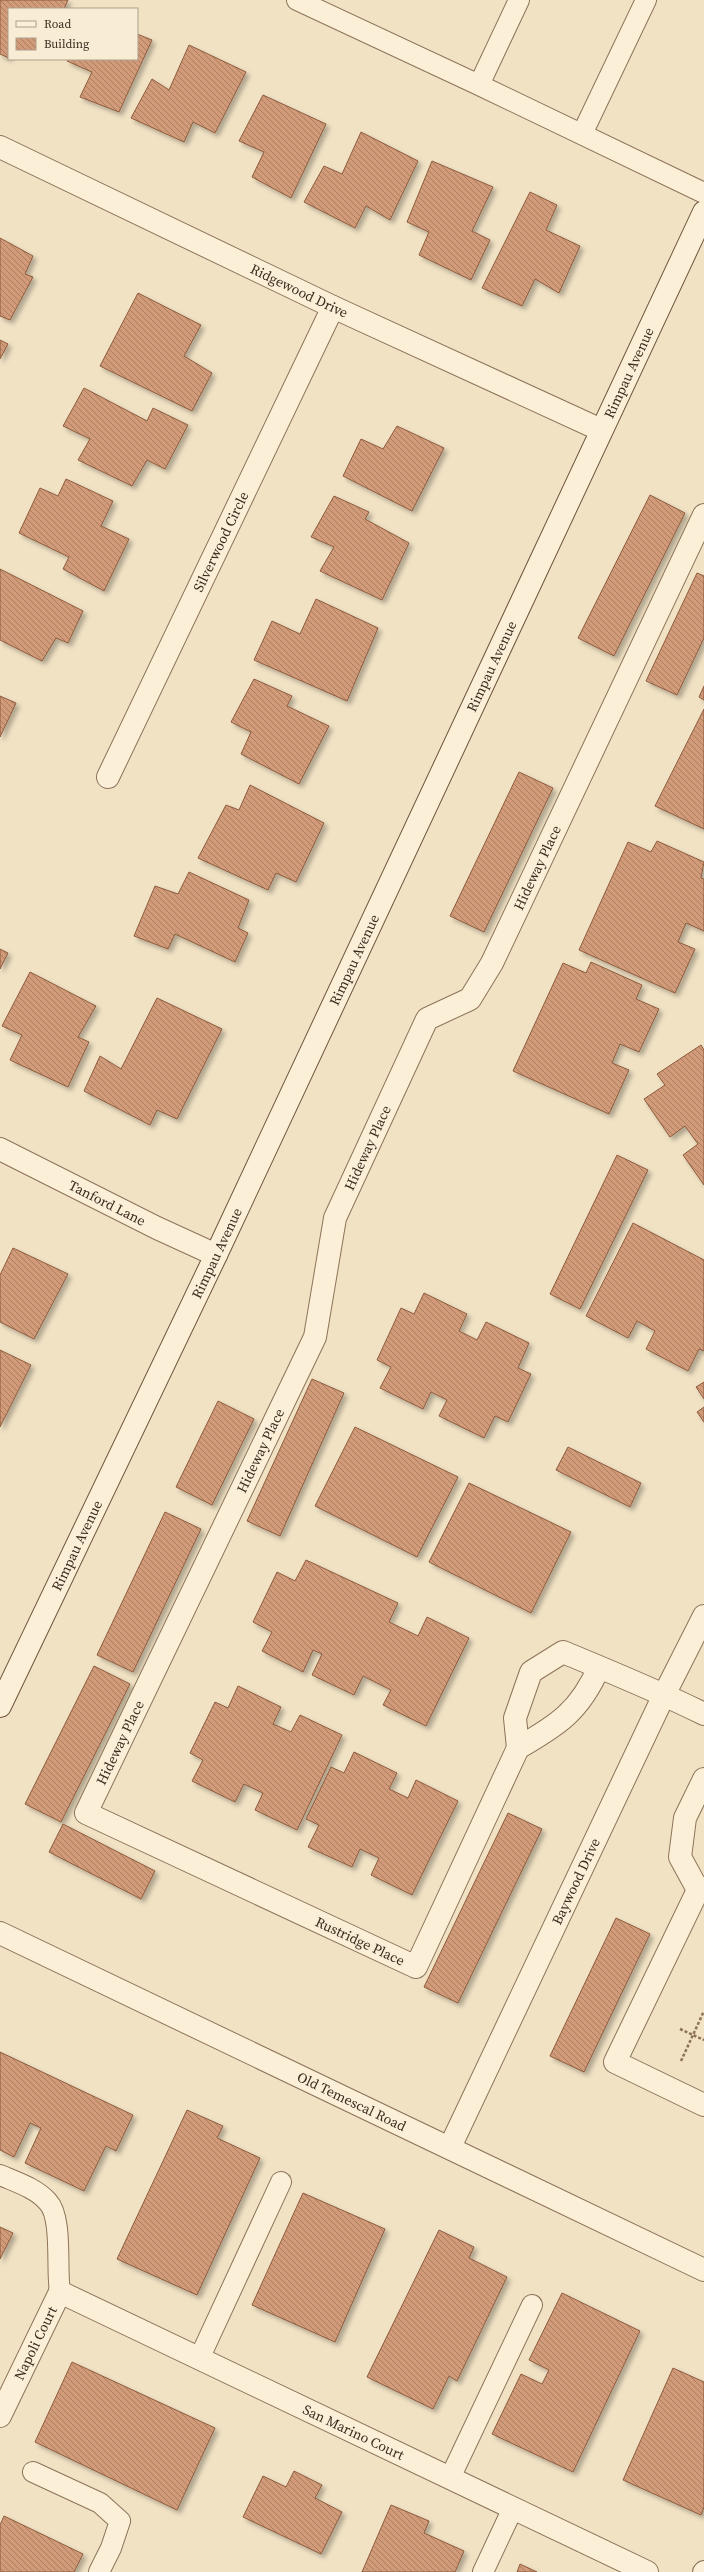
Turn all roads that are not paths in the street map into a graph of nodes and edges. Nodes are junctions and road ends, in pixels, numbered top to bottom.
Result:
1 (297, 0) edge
2 (519, 0) edge
3 (646, 0) edge
4 (479, 85) junction
5 (582, 134) junction
6 (0, 147) edge
7 (704, 193) edge
8 (704, 212) edge
9 (333, 307) junction
10 (602, 430) junction
11 (704, 515) edge
12 (108, 777) dead end
13 (0, 1149) edge
14 (216, 1255) junction
15 (704, 1616) edge
16 (599, 1667) junction
17 (664, 1695) junction
18 (0, 1706) edge
19 (704, 1714) edge
20 (518, 1748) junction
21 (704, 1779) edge
22 (86, 1813) joint
23 (701, 1889) edge
24 (0, 1933) edge
25 (704, 2105) edge
26 (450, 2147) junction
27 (0, 2175) edge
28 (281, 2182) dead end
29 (704, 2270) edge
30 (60, 2292) junction
31 (532, 2305) dead end
32 (199, 2359) junction
33 (2, 2409) edge
34 (33, 2472) dead end
35 (450, 2478) junction
36 (513, 2508) junction
37 (99, 2572) edge
38 (483, 2572) edge
39 (648, 2572) edge

1 - 4 lane
2 - 4 lane
3 - 5 lane
4 - 5 lane
5 - 7 lane
6 - 9 street, Ridgewood Drive
8 - 10 street, Rimpau Avenue
9 - 10 street, Ridgewood Drive
9 - 12 street, Silverwood Circle
10 - 14 street, Rimpau Avenue
11 - 22 street, Hideway Place
13 - 14 street, Tanford Lane
14 - 18 street, Rimpau Avenue
15 - 17 street, Baywood Drive
16 - 17 street
16 - 20 street
16 - 20 street
17 - 19 street
17 - 26 street, Baywood Drive
20 - 22 street, Rustridge Place
21 - 23 street
23 - 25 street
24 - 26 street, Old Temescal Road
26 - 29 street, Old Temescal Road
27 - 30 lane
28 - 32 lane
30 - 32 street, San Marino Court
30 - 33 street, Napoli Court
31 - 35 lane
32 - 35 street, San Marino Court
34 - 37 lane
35 - 36 street, San Marino Court
36 - 38 lane
36 - 39 street, San Marino Court

